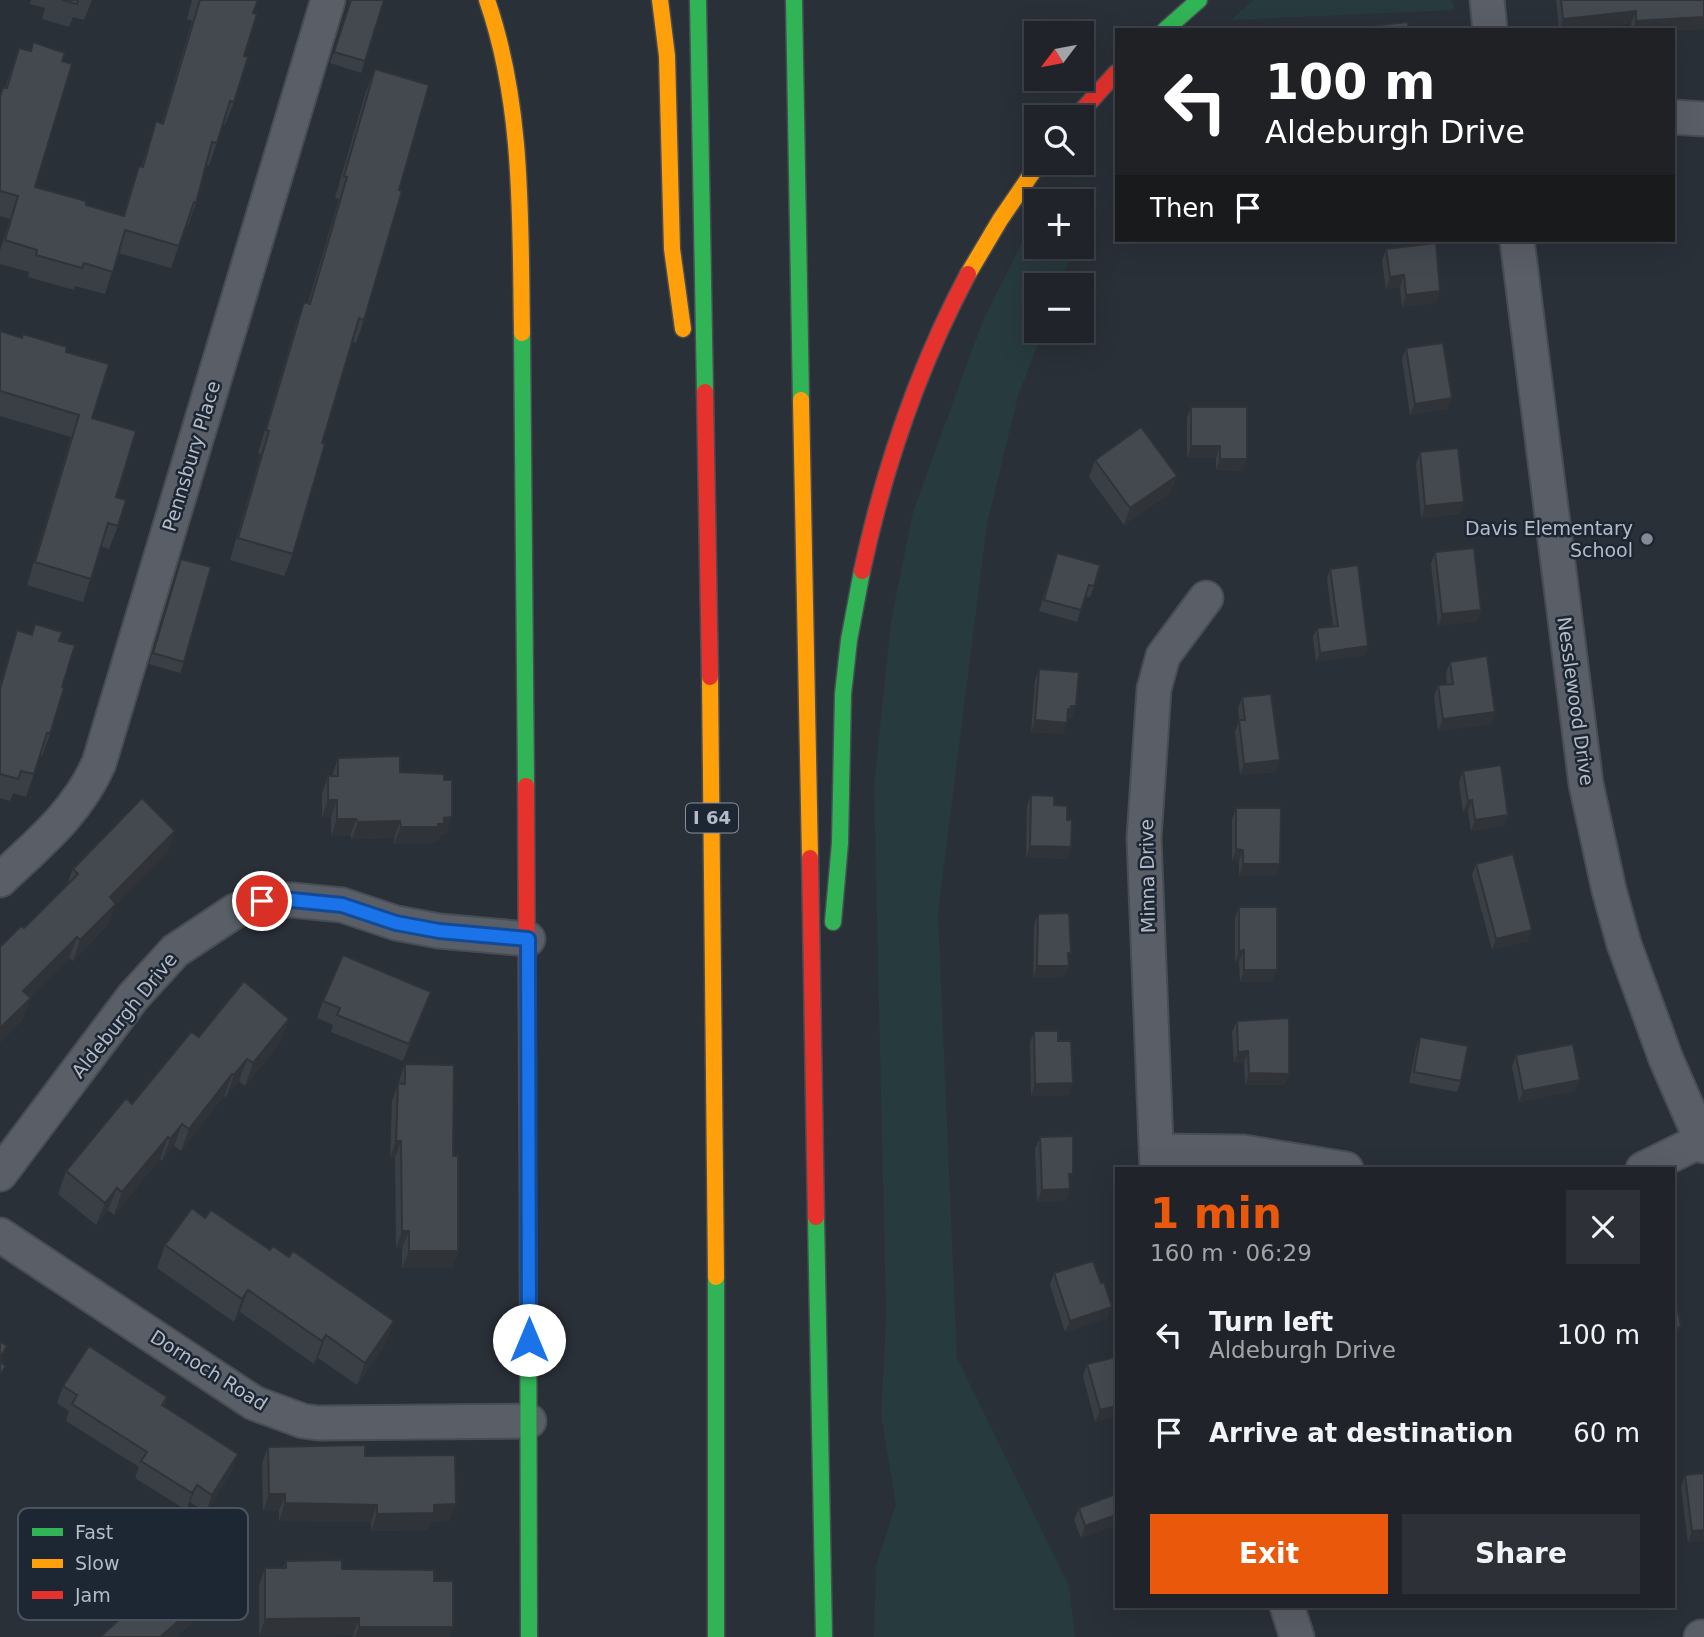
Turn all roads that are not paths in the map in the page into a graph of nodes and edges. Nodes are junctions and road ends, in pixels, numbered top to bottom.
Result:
1 (328, 0) edge
2 (487, 0) edge
3 (660, 0) edge
4 (698, 0) edge
5 (794, 0) edge
6 (1199, 0) edge
7 (1487, 0) edge
8 (1167, 28) edge
9 (1490, 28) edge
10 (1115, 74) edge
11 (1087, 105) edge
12 (1675, 117) edge
13 (1704, 119) edge
14 (1031, 175) edge
15 (1517, 242) edge
16 (685, 345) dead end
17 (689, 372) dead end
18 (706, 495) junction
19 (1206, 598) dead end
20 (0, 880) edge
21 (528, 939) junction
22 (831, 940) dead end
23 (828, 967) dead end
24 (815, 1105) junction
25 (1703, 1143) edge
26 (1156, 1160) edge
27 (1334, 1167) edge
28 (1648, 1167) edge
29 (0, 1174) edge
30 (0, 1235) edge
31 (529, 1421) junction
32 (1288, 1608) edge
33 (530, 1637) edge
34 (716, 1637) edge
35 (824, 1637) edge
36 (1297, 1637) edge

1 - 20 street, Pennsbury Place
2 - 21 main road
3 - 16 main road
4 - 18 main road, I 64
5 - 24 main road
6 - 8 main road
7 - 9 street
10 - 11 main road
12 - 13 street
14 - 22 main road
15 - 25 street, Nesslewood Drive
17 - 18 main road
18 - 34 main road, I 64
19 - 26 street, Minna Drive
21 - 29 street, Aldeburgh Drive
21 - 31 main road
23 - 24 main road
24 - 35 main road
25 - 28 street
26 - 27 street
30 - 31 street, Dornoch Road
31 - 33 main road
32 - 36 street

